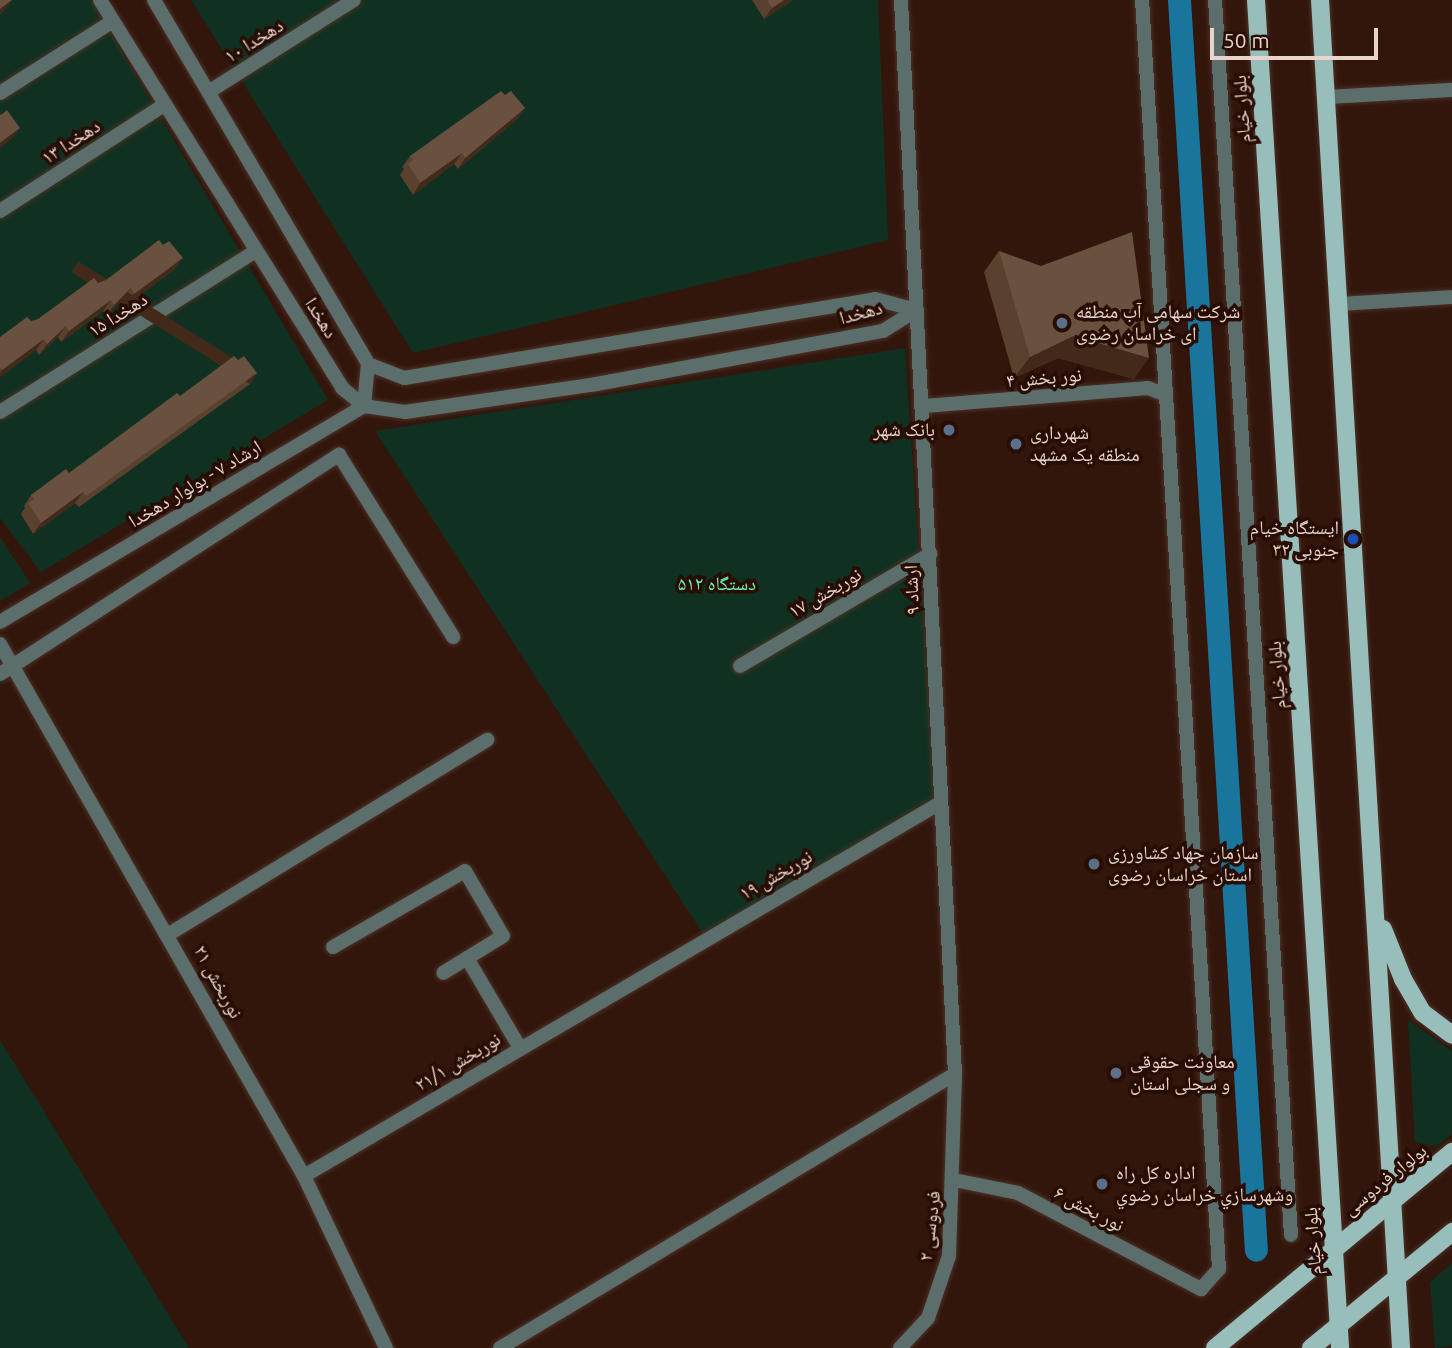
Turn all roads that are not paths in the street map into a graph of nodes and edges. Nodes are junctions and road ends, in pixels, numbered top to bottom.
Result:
1 (100, 0) edge
2 (154, 0) edge
3 (354, 0) edge
4 (901, 0) edge
5 (1142, 0) edge
6 (1215, 0) edge
7 (1256, 0) edge
8 (1320, 0) edge
9 (113, 21) junction
10 (1452, 90) edge
11 (210, 91) junction
12 (0, 93) edge
13 (1326, 97) junction
14 (164, 104) junction
15 (0, 211) edge
16 (256, 251) junction
17 (1452, 298) edge
18 (1338, 304) junction
19 (917, 310) junction
20 (368, 364) junction
21 (1166, 395) junction
22 (364, 406) junction
23 (924, 406) junction
24 (0, 412) edge
25 (930, 554) junction
26 (4, 619) edge
27 (453, 636) dead end
28 (0, 644) edge
29 (13, 665) junction
30 (740, 666) dead end
31 (0, 674) edge
32 (487, 740) dead end
33 (940, 803) junction
34 (1376, 906) junction
35 (169, 934) junction
36 (333, 947) dead end
37 (467, 958) junction
38 (443, 974) dead end
39 (631, 982) joint
40 (1452, 1035) edge
41 (520, 1048) junction
42 (955, 1074) junction
43 (1452, 1152) edge
44 (304, 1176) junction
45 (954, 1180) junction
46 (1394, 1200) junction
47 (1452, 1232) edge
48 (1291, 1235) dead end
49 (1334, 1248) junction
50 (1397, 1277) junction
51 (1337, 1326) junction
52 (386, 1348) edge
53 (500, 1348) edge
54 (900, 1348) edge
55 (1215, 1348) edge
56 (1311, 1348) edge
57 (1340, 1348) edge
58 (1401, 1348) edge

1 - 9 street, دهخدا
2 - 11 street, دهخدا
3 - 11 street, دهخدا ۱۰
4 - 19 street, ارشاد ۹
5 - 21 street
6 - 48 street
7 - 49 main road, بلوار خیام
8 - 13 main road
9 - 12 street
9 - 14 street, دهخدا
10 - 13 street
11 - 20 street, دهخدا
13 - 18 main road
14 - 15 street, دهخدا ۱۳
14 - 16 street, دهخدا
16 - 22 street, دهخدا
16 - 24 street, دهخدا ۱۵
17 - 18 street
18 - 34 main road
19 - 20 street, دهخدا
19 - 22 street, دهخدا
19 - 23 street, ارشاد ۹
20 - 22 street
21 - 23 street, نور بخش ۴
21 - 45 street, نور بخش ۶
22 - 26 street, ارشاد ۷ - بولوار دهخدا
23 - 25 street, ارشاد ۹
25 - 30 street, نوربخش ۱۷
25 - 33 street, ارشاد ۹
27 - 29 street
28 - 29 street, نوربخش ۲۱
29 - 31 street
29 - 35 street, نوربخش ۲۱
32 - 35 street
33 - 39 street, نوربخش ۱۹
33 - 42 street, ارشاد ۹
34 - 40 main road
34 - 46 main road
35 - 44 street, نوربخش ۲۱
36 - 37 street
37 - 38 street
37 - 41 street
39 - 41 street, نوربخش ۲۱/۱
41 - 44 street, نوربخش ۲۱/۱
42 - 45 street, ارشاد ۹
42 - 53 street
43 - 46 main road, بولوار فردوسی
44 - 52 street, نوربخش ۲۱
45 - 54 street, فردوسی ۲
46 - 49 main road, بولوار فردوسی
46 - 50 main road
47 - 50 main road
49 - 51 main road, بلوار خیام
49 - 55 main road, بولوار فردوسی
50 - 51 main road
50 - 58 main road
51 - 56 main road
51 - 57 main road, بلوار خیام

